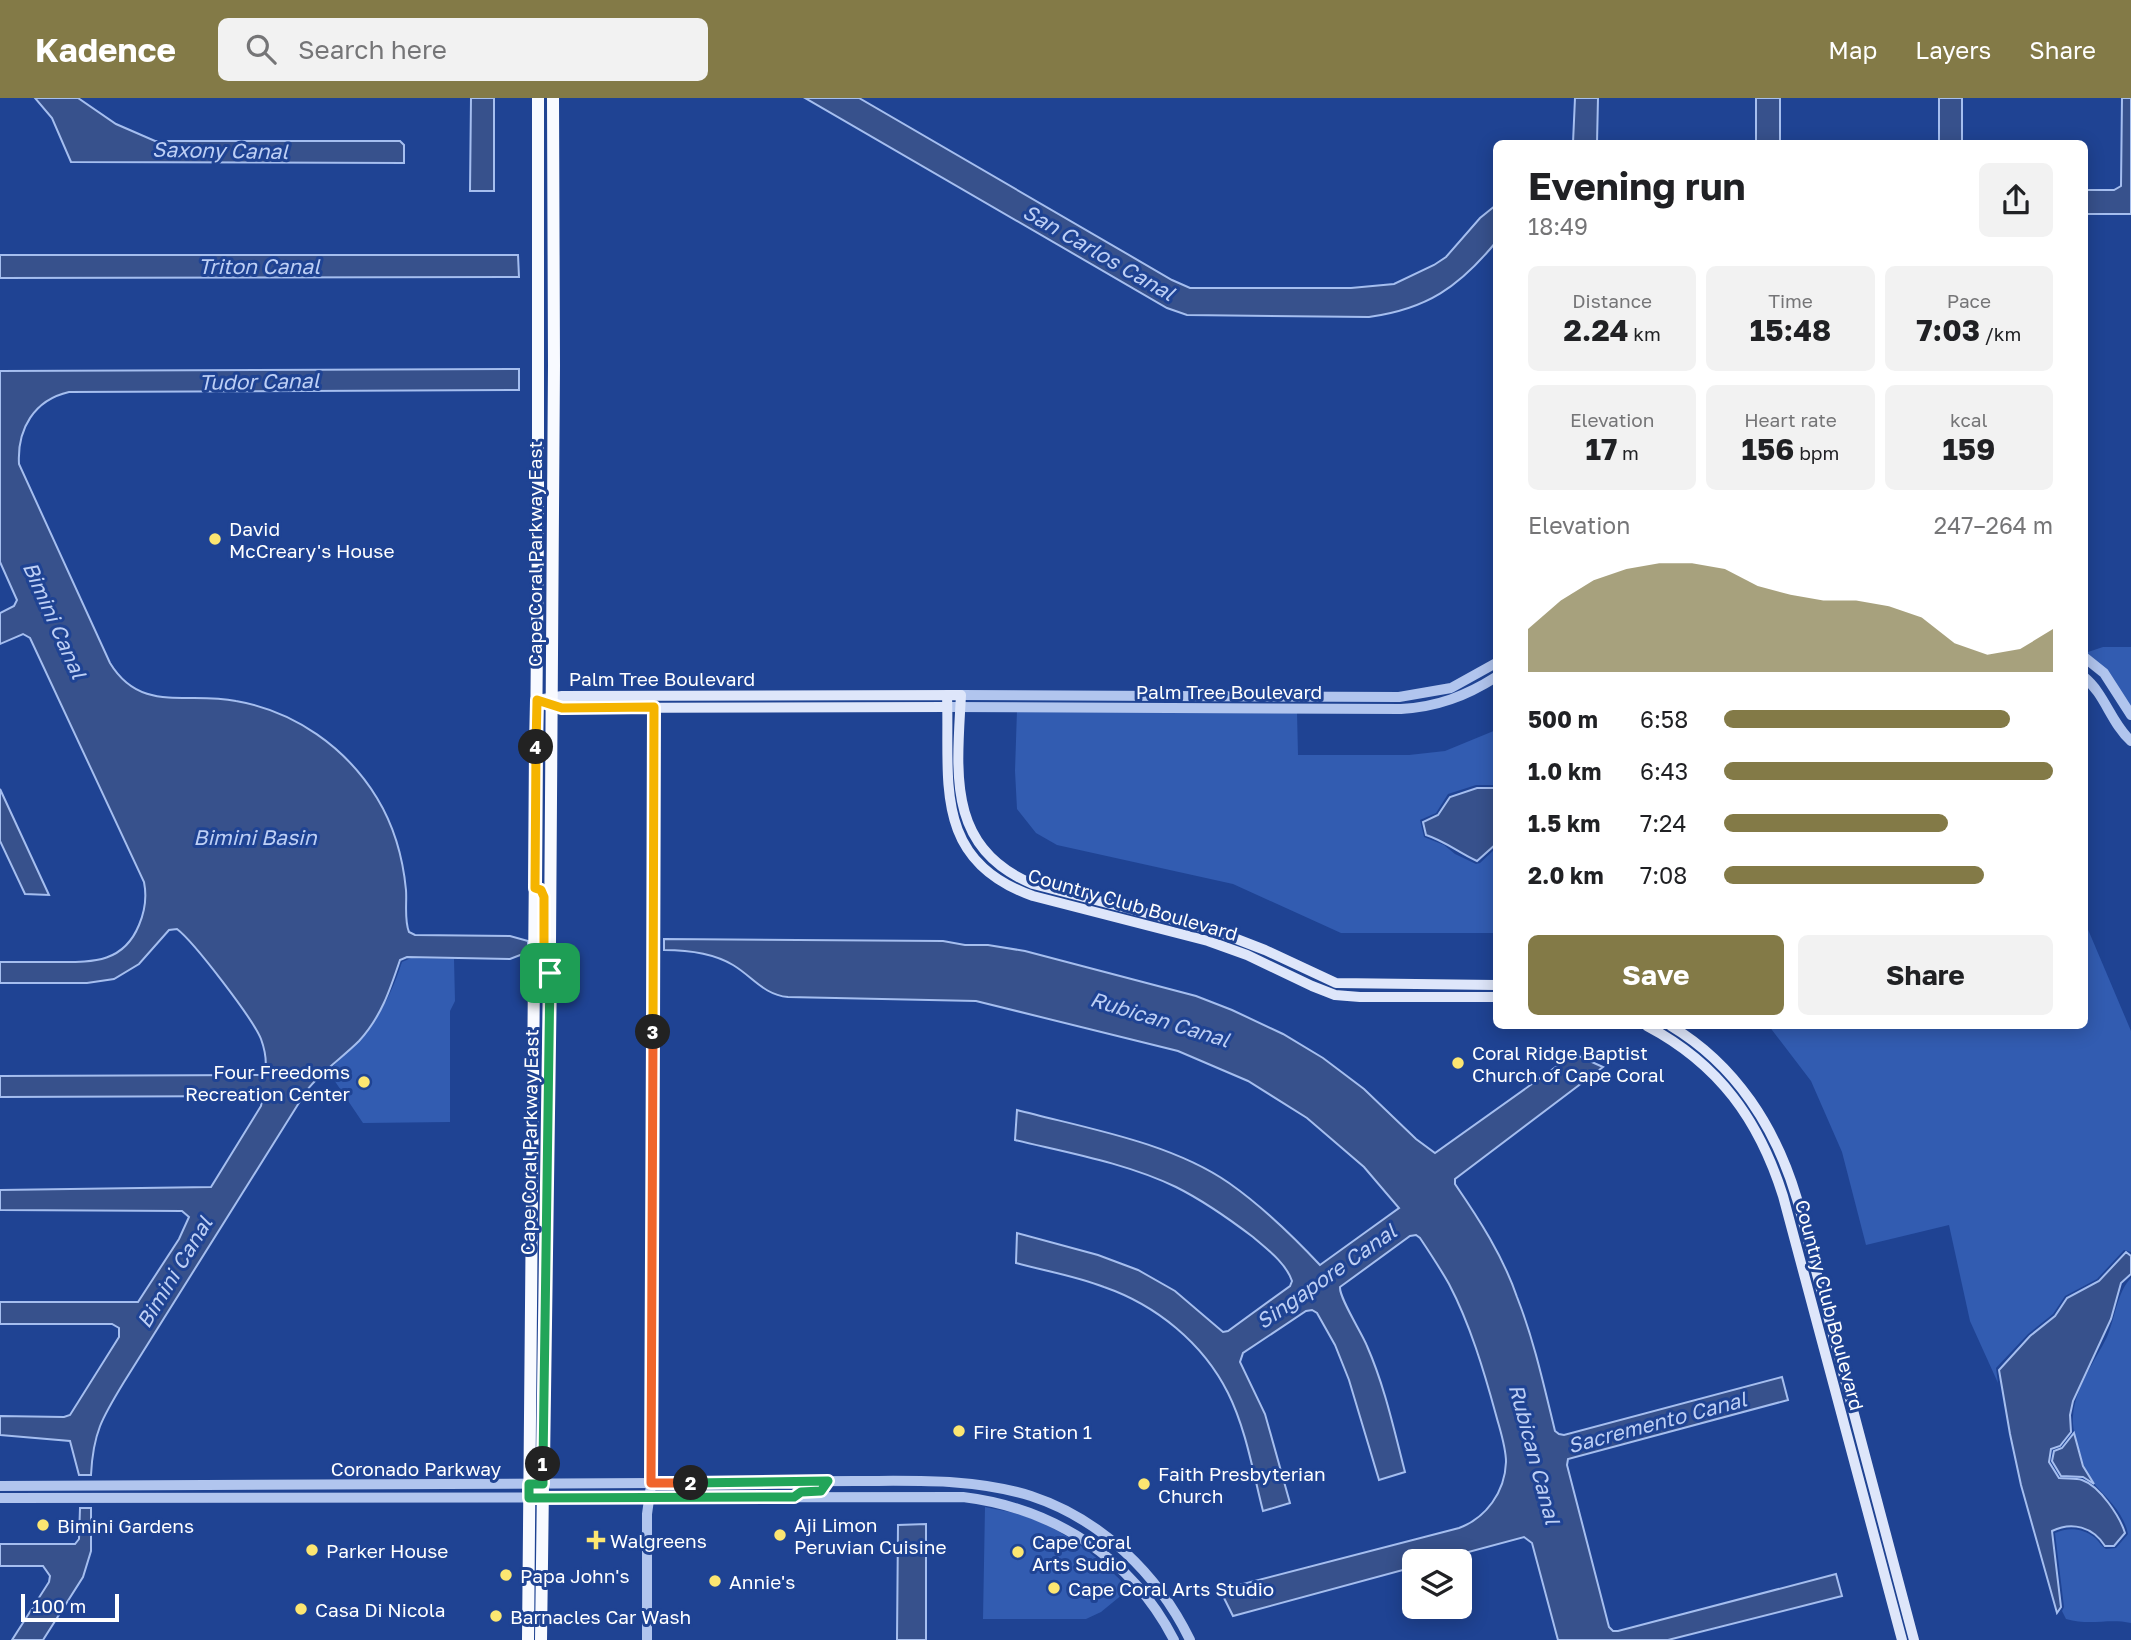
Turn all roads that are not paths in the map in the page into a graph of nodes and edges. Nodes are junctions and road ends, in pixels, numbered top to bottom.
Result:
1 (538, 98) edge
2 (553, 98) edge
3 (538, 144) junction
4 (553, 207) junction
5 (538, 209) junction
6 (554, 281) junction
7 (538, 324) junction
8 (554, 400) junction
9 (538, 403) junction
10 (553, 478) junction
11 (2088, 660) edge
12 (1493, 665) edge
13 (1493, 679) edge
14 (2088, 681) edge
15 (1439, 691) junction
16 (947, 695) junction
17 (961, 695) junction
18 (1001, 695) junction
19 (1092, 695) junction
20 (643, 696) junction
21 (1176, 696) junction
22 (1259, 696) junction
23 (1349, 697) junction
24 (537, 700) junction
25 (552, 701) junction
26 (2123, 701) junction
27 (1443, 703) junction
28 (654, 707) junction
29 (947, 707) junction
30 (960, 707) junction
31 (1001, 707) junction
32 (1091, 707) junction
33 (1176, 708) junction
34 (1259, 708) junction
35 (1350, 709) junction
36 (2108, 709) junction
37 (2131, 715) edge
38 (2130, 738) edge
39 (535, 888) junction
40 (1138, 916) junction
41 (1204, 934) junction
42 (550, 973) junction
43 (1493, 985) edge
44 (1493, 997) edge
45 (1652, 1029) edge
46 (1675, 1029) edge
47 (828, 1481) junction
48 (651, 1483) junction
49 (529, 1484) junction
50 (543, 1484) junction
51 (0, 1486) edge
52 (649, 1497) junction
53 (794, 1497) junction
54 (0, 1498) edge
55 (529, 1498) junction
56 (543, 1498) junction
57 (528, 1612) junction
58 (528, 1640) edge
59 (534, 1640) edge
60 (541, 1640) edge
61 (648, 1640) edge
62 (1174, 1640) edge
63 (1190, 1640) edge
64 (1902, 1640) edge
65 (1914, 1640) edge

1 - 3 main road, Cape Coral Parkway East
2 - 4 main road, Cape Coral Parkway East
3 - 4 main road
3 - 5 main road, Cape Coral Parkway East
4 - 6 main road, Cape Coral Parkway East
5 - 6 main road
5 - 7 main road, Cape Coral Parkway East
6 - 8 main road, Cape Coral Parkway East
7 - 8 main road
7 - 9 main road, Cape Coral Parkway East
8 - 10 main road, Cape Coral Parkway East
9 - 10 main road
9 - 24 main road, Cape Coral Parkway East
10 - 25 main road, Cape Coral Parkway East
11 - 26 street
12 - 15 street, Palm Tree Boulevard
13 - 27 street, Palm Tree Boulevard
14 - 36 street
15 - 23 street, Palm Tree Boulevard
15 - 27 street
16 - 17 main road, Palm Tree Boulevard
16 - 20 main road, Palm Tree Boulevard
16 - 29 main road, Country Club Boulevard
17 - 18 street, Palm Tree Boulevard
17 - 30 main road, Country Club Boulevard
18 - 19 street, Palm Tree Boulevard
18 - 31 street
19 - 21 street, Palm Tree Boulevard
19 - 32 street
20 - 25 main road, Palm Tree Boulevard
20 - 28 street
21 - 22 street, Palm Tree Boulevard
21 - 33 street
22 - 23 street, Palm Tree Boulevard
22 - 34 street
23 - 35 street
24 - 25 main road, Palm Tree Boulevard
24 - 39 main road, Cape Coral Parkway East
25 - 28 main road, Palm Tree Boulevard
25 - 42 main road, Cape Coral Parkway East
26 - 36 street
26 - 37 street
27 - 35 street, Palm Tree Boulevard
28 - 29 main road, Palm Tree Boulevard
28 - 48 street
29 - 30 street, Palm Tree Boulevard
29 - 40 main road, Country Club Boulevard
30 - 31 street, Palm Tree Boulevard
30 - 40 main road, Country Club Boulevard
31 - 32 street, Palm Tree Boulevard
32 - 33 street, Palm Tree Boulevard
33 - 34 street, Palm Tree Boulevard
34 - 35 street, Palm Tree Boulevard
36 - 38 street
39 - 42 main road
39 - 49 main road, Cape Coral Parkway East
40 - 41 main road, Country Club Boulevard
41 - 43 main road, Country Club Boulevard
41 - 44 main road, Country Club Boulevard
42 - 50 main road, Cape Coral Parkway East
45 - 64 main road, Country Club Boulevard
46 - 65 main road, Country Club Boulevard
47 - 48 street, Coronado Parkway
47 - 53 street
47 - 63 street, Coronado Parkway
48 - 50 street, Coronado Parkway
48 - 52 street
49 - 50 street, Coronado Parkway
49 - 51 street, Coronado Parkway
49 - 55 main road, Cape Coral Parkway East
50 - 56 main road, Cape Coral Parkway East
52 - 53 street, Coronado Parkway
52 - 56 street, Coronado Parkway
52 - 61 street
53 - 62 street, Coronado Parkway
54 - 55 street, Coronado Parkway
55 - 56 street, Coronado Parkway
55 - 57 main road, Cape Coral Parkway East
56 - 60 main road, Cape Coral Parkway East
57 - 58 main road, Cape Coral Parkway East
57 - 59 main road

